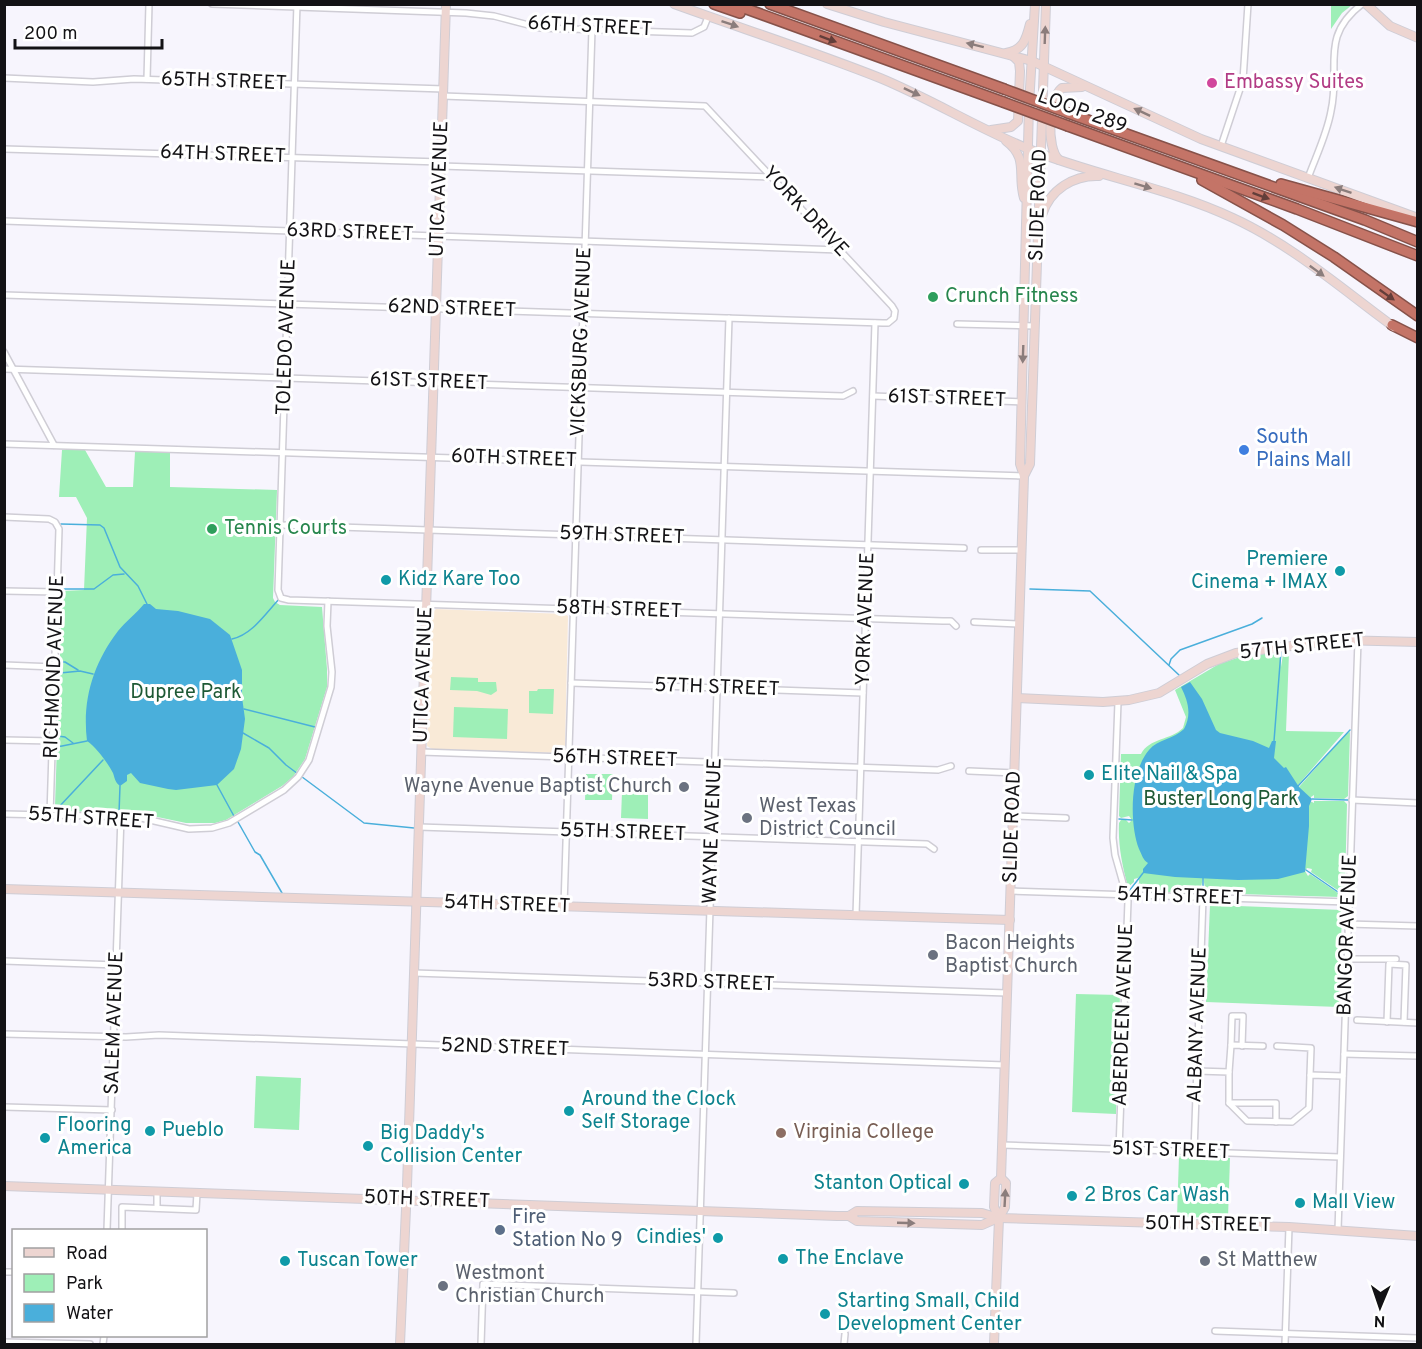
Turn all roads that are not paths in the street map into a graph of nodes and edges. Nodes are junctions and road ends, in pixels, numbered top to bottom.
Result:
1 (149, 4) edge
2 (212, 4) edge
3 (674, 4) edge
4 (714, 4) edge
5 (733, 4) edge
6 (770, 4) edge
7 (782, 4) edge
8 (827, 4) edge
9 (1034, 4) edge
10 (1046, 4) edge
11 (1248, 4) edge
12 (1364, 4) edge
13 (297, 6) edge
14 (446, 8) edge
15 (708, 17) junction
16 (827, 25) junction
17 (796, 27) junction
18 (592, 29) junction
19 (1418, 38) edge
20 (1008, 54) junction
21 (1032, 61) junction
22 (1044, 66) junction
23 (4, 78) edge
24 (147, 79) junction
25 (295, 84) junction
26 (1087, 87) junction
27 (443, 93) junction
28 (590, 101) junction
29 (710, 110) joint
30 (989, 130) junction
31 (1221, 146) junction
32 (1028, 148) junction
33 (4, 149) edge
34 (1137, 151) junction
35 (1041, 153) junction
36 (292, 158) junction
37 (1059, 161) junction
38 (441, 164) junction
39 (588, 171) junction
40 (1240, 175) junction
41 (773, 177) junction
42 (1112, 177) junction
43 (1308, 178) junction
44 (1026, 203) junction
45 (1418, 220) edge
46 (4, 221) edge
47 (290, 230) junction
48 (1039, 231) junction
49 (438, 236) junction
50 (585, 242) junction
51 (1418, 242) edge
52 (840, 250) junction
53 (1418, 256) edge
54 (4, 295) edge
55 (288, 303) junction
56 (436, 308) junction
57 (583, 313) junction
58 (896, 315) joint
59 (1418, 316) edge
60 (729, 318) junction
61 (875, 323) junction
62 (957, 324) dead end
63 (1024, 326) junction
64 (1035, 326) junction
65 (1392, 326) junction
66 (1418, 338) edge
67 (1418, 344) edge
68 (4, 352) edge
69 (4, 369) edge
70 (14, 369) junction
71 (285, 377) junction
72 (434, 382) junction
73 (580, 387) junction
74 (853, 391) dead end
75 (727, 392) junction
76 (873, 396) junction
77 (1022, 402) junction
78 (4, 444) edge
79 (54, 445) junction
80 (283, 451) junction
81 (431, 456) junction
82 (578, 462) junction
83 (724, 466) junction
84 (870, 471) junction
85 (1024, 476) junction
86 (4, 517) edge
87 (280, 525) junction
88 (429, 530) junction
89 (576, 535) junction
90 (722, 540) junction
91 (868, 545) junction
92 (964, 548) dead end
93 (981, 549) dead end
94 (1022, 550) junction
95 (4, 591) edge
96 (57, 592) junction
97 (280, 598) joint
98 (328, 601) junction
99 (426, 604) junction
100 (573, 609) junction
101 (720, 614) junction
102 (865, 619) junction
103 (974, 622) dead end
104 (1020, 624) junction
105 (956, 626) dead end
106 (1358, 640) junction
107 (1418, 642) edge
108 (4, 665) edge
109 (55, 667) junction
110 (571, 683) junction
111 (718, 688) junction
112 (863, 693) junction
113 (1017, 698) junction
114 (1118, 702) junction
115 (4, 740) edge
116 (53, 741) junction
117 (421, 752) junction
118 (568, 757) junction
119 (716, 762) junction
120 (951, 766) dead end
121 (861, 767) junction
122 (969, 771) dead end
123 (1015, 773) junction
124 (1352, 800) junction
125 (1418, 803) edge
126 (4, 814) edge
127 (50, 815) junction
128 (121, 816) junction
129 (1013, 816) junction
130 (1066, 818) dead end
131 (419, 827) junction
132 (566, 831) junction
133 (713, 836) junction
134 (858, 842) junction
135 (934, 849) dead end
136 (4, 888) edge
137 (1011, 891) junction
138 (119, 893) junction
139 (1126, 895) junction
140 (1203, 897) junction
141 (416, 902) junction
142 (1348, 902) junction
143 (564, 906) junction
144 (710, 911) junction
145 (856, 915) junction
146 (1010, 921) junction
147 (1348, 924) junction
148 (1418, 926) edge
149 (1347, 959) junction
150 (1396, 960) dead end
151 (4, 961) edge
152 (117, 965) junction
153 (414, 973) junction
154 (708, 982) junction
155 (1007, 993) junction
156 (1357, 1020) dead end
157 (1387, 1022) junction
158 (1404, 1022) junction
159 (1418, 1023) edge
160 (4, 1034) edge
161 (114, 1037) junction
162 (411, 1045) junction
163 (1231, 1045) junction
164 (1242, 1046) junction
165 (1263, 1046) dead end
166 (1276, 1046) dead end
167 (1344, 1054) junction
168 (705, 1055) junction
169 (1418, 1056) edge
170 (1005, 1065) junction
171 (1197, 1071) junction
172 (1229, 1072) junction
173 (1310, 1075) junction
174 (1343, 1076) junction
175 (1229, 1103) junction
176 (4, 1107) edge
177 (112, 1110) junction
178 (1276, 1122) junction
179 (1002, 1145) junction
180 (1119, 1150) junction
181 (1194, 1152) junction
182 (1340, 1157) junction
183 (4, 1186) edge
184 (109, 1190) junction
185 (157, 1191) junction
186 (197, 1193) junction
187 (405, 1200) junction
188 (157, 1208) junction
189 (701, 1210) junction
190 (999, 1218) junction
191 (1289, 1227) junction
192 (107, 1229) edge
193 (122, 1229) edge
194 (1338, 1230) junction
195 (1418, 1236) edge
196 (698, 1292) junction
197 (734, 1293) dead end
198 (1215, 1330) dead end
199 (1286, 1333) junction
200 (844, 1334) dead end
201 (1418, 1338) edge
202 (4, 1342) edge
203 (90, 1344) edge
204 (400, 1344) edge
205 (481, 1344) edge
206 (696, 1344) edge
207 (844, 1344) edge
208 (994, 1344) edge
209 (1285, 1344) edge

1 - 24 street
2 - 13 street, 66TH STREET
3 - 15 main road
4 - 17 highway
5 - 17 highway, LOOP 289
6 - 16 highway, LOOP 289
7 - 16 highway
20 -> 8 main road
9 - 20 main road
9 - 21 main road, SLIDE ROAD
22 -> 10 main road, SLIDE ROAD
11 - 31 street
12 - 19 main road
12 - 43 street
13 - 14 street, 66TH STREET
13 - 25 street, TOLEDO AVENUE
14 - 18 street, 66TH STREET
14 - 27 main road, UTICA AVENUE
15 - 18 street, 66TH STREET
15 -> 30 main road
16 - 40 highway, LOOP 289, bridge
17 -> 34 highway, LOOP 289, bridge
18 - 28 street, VICKSBURG AVENUE
20 - 21 main road
20 - 30 main road
21 - 22 main road
21 - 32 main road, SLIDE ROAD
22 - 26 main road
22 - 35 main road, SLIDE ROAD
23 - 24 street, 65TH STREET
24 - 25 street, 65TH STREET
25 - 27 street, 65TH STREET
25 - 36 street, TOLEDO AVENUE
31 -> 26 main road
26 - 37 main road
27 - 28 street, 65TH STREET
27 - 38 main road, UTICA AVENUE
28 - 29 street, 65TH STREET
28 - 39 street, VICKSBURG AVENUE
29 - 41 street, YORK DRIVE
30 - 32 main road
30 - 44 main road
31 - 43 main road
32 - 35 main road
32 - 44 main road, SLIDE ROAD
33 - 36 street, 64TH STREET
34 -> 53 highway, LOOP 289
34 -> 59 highway
35 - 37 main road
35 - 48 main road, SLIDE ROAD
36 - 38 street, 64TH STREET
36 - 47 street, TOLEDO AVENUE
37 - 42 main road
38 - 39 street, 64TH STREET
38 - 49 main road, UTICA AVENUE
39 - 41 street, 64TH STREET
39 - 50 street, VICKSBURG AVENUE
40 - 45 highway
40 - 51 highway, LOOP 289
41 - 52 street, YORK DRIVE
42 - 48 main road
42 -> 65 main road
45 -> 43 main road
44 - 63 main road, SLIDE ROAD
46 - 47 street, 63RD STREET
47 - 49 street, 63RD STREET
47 - 55 street, TOLEDO AVENUE
48 - 64 main road, SLIDE ROAD
49 - 50 street, 63RD STREET
49 - 56 main road, UTICA AVENUE
50 - 52 street, 63RD STREET
50 - 57 street, VICKSBURG AVENUE
52 - 58 street, YORK DRIVE
54 - 55 street, 62ND STREET
55 - 56 street, 62ND STREET
55 - 71 street, TOLEDO AVENUE
56 - 57 street, 62ND STREET
56 - 72 main road, UTICA AVENUE
57 - 60 street, 62ND STREET
57 - 73 street, VICKSBURG AVENUE
58 - 61 street, 62ND STREET
60 - 61 street, 62ND STREET
60 - 75 street, WAYNE AVENUE
61 - 76 street, YORK AVENUE
62 - 63 street
63 - 64 street
63 -> 77 main road, SLIDE ROAD
64 - 85 main road, SLIDE ROAD
65 - 66 highway
65 - 67 main road
68 - 70 street
69 - 70 street, 61ST STREET
70 - 71 street, 61ST STREET
70 - 79 street
71 - 72 street, 61ST STREET
71 - 80 street, TOLEDO AVENUE
72 - 73 street, 61ST STREET
72 - 81 main road, UTICA AVENUE
73 - 75 street, 61ST STREET
73 - 82 street, VICKSBURG AVENUE
74 - 75 street, 61ST STREET
75 - 83 street, WAYNE AVENUE
76 - 77 street, 61ST STREET
76 - 84 street, YORK AVENUE
77 - 85 main road, SLIDE ROAD
78 - 79 street, 60TH STREET
79 - 80 street, 60TH STREET
80 - 81 street, 60TH STREET
80 - 87 street, TOLEDO AVENUE
81 - 82 street, 60TH STREET
81 - 88 main road, UTICA AVENUE
82 - 83 street, 60TH STREET
82 - 89 street, VICKSBURG AVENUE
83 - 84 street, 60TH STREET
83 - 90 street, WAYNE AVENUE
84 - 85 street, 60TH STREET
84 - 91 street, YORK AVENUE
85 - 94 main road, SLIDE ROAD
86 - 96 street, RICHMOND AVENUE
87 - 88 street, 59TH STREET
87 - 97 street, TOLEDO AVENUE
88 - 89 street, 59TH STREET
88 - 99 main road, UTICA AVENUE
89 - 90 street, 59TH STREET
89 - 100 street, VICKSBURG AVENUE
90 - 91 street, 59TH STREET
90 - 101 street, WAYNE AVENUE
91 - 92 street, 59TH STREET
91 - 102 street, YORK AVENUE
93 - 94 street
94 - 104 main road, SLIDE ROAD
95 - 96 street
96 - 109 street, RICHMOND AVENUE
97 - 98 street, 58TH STREET
98 - 99 street, 58TH STREET
98 - 128 street, 55TH STREET
99 - 100 street, 58TH STREET
99 - 117 main road, UTICA AVENUE
100 - 101 street, 58TH STREET
100 - 110 street, VICKSBURG AVENUE
101 - 102 street, 58TH STREET
101 - 111 street, WAYNE AVENUE
102 - 105 street, 58TH STREET
102 - 112 street, YORK AVENUE
103 - 104 street
104 - 113 main road, SLIDE ROAD
106 - 107 main road, 57TH STREET
106 - 114 main road, 57TH STREET
106 - 124 street, BANGOR AVENUE
108 - 109 street
109 - 116 street, RICHMOND AVENUE
110 - 111 street, 57TH STREET
110 - 118 street, VICKSBURG AVENUE
111 - 112 street, 57TH STREET
111 - 119 street, WAYNE AVENUE
112 - 121 street, YORK AVENUE
113 - 114 main road, 57TH STREET
113 - 123 main road, SLIDE ROAD
114 - 139 street, ABERDEEN AVENUE
115 - 116 street
116 - 127 street, RICHMOND AVENUE
117 - 118 street, 56TH STREET
117 - 131 main road, UTICA AVENUE
118 - 119 street, 56TH STREET
118 - 132 street, VICKSBURG AVENUE
119 - 121 street, 56TH STREET
119 - 133 street, WAYNE AVENUE
120 - 121 street, 56TH STREET
121 - 134 street, YORK AVENUE
122 - 123 street
123 - 129 main road, SLIDE ROAD
124 - 125 street
124 - 142 street, BANGOR AVENUE
126 - 127 street, 55TH STREET
127 - 128 street, 55TH STREET
128 - 138 street, SALEM AVENUE
129 - 130 street
129 - 137 main road, SLIDE ROAD
131 - 132 street, 55TH STREET
131 - 141 main road, UTICA AVENUE
132 - 133 street, 55TH STREET
132 - 143 street, VICKSBURG AVENUE
133 - 134 street, 55TH STREET
133 - 144 street, WAYNE AVENUE
134 - 135 street, 55TH STREET
134 - 145 street, YORK AVENUE
136 - 138 main road, 54TH STREET
137 - 139 street, 54TH STREET
137 - 146 main road, SLIDE ROAD
138 - 141 main road, 54TH STREET
138 - 152 street, SALEM AVENUE
139 - 140 street, 54TH STREET
139 - 180 street, ABERDEEN AVENUE
140 - 142 street, 54TH STREET
140 - 171 street, ALBANY AVENUE
141 - 143 main road, 54TH STREET
141 - 153 main road, UTICA AVENUE
142 - 147 street, BANGOR AVENUE
143 - 144 main road, 54TH STREET
144 - 145 main road, 54TH STREET
144 - 154 street, WAYNE AVENUE
145 - 146 main road, 54TH STREET
146 - 155 main road, SLIDE ROAD
147 - 148 street
147 - 149 street, BANGOR AVENUE
149 - 150 street
149 - 167 street, BANGOR AVENUE
151 - 152 street
152 - 161 street, SALEM AVENUE
153 - 154 street, 53RD STREET
153 - 162 main road, UTICA AVENUE
154 - 155 street, 53RD STREET
154 - 168 street, WAYNE AVENUE
155 - 170 main road, SLIDE ROAD
156 - 157 street
157 - 158 street
157 - 158 street
158 - 159 street
160 - 161 street, 52ND STREET
161 - 162 street, 52ND STREET
161 - 177 street, SALEM AVENUE
162 - 168 street, 52ND STREET
162 - 187 main road, UTICA AVENUE
163 - 164 street
163 - 164 street
163 - 172 street
164 - 165 street
166 - 173 street
167 - 169 street
167 - 174 street, BANGOR AVENUE
168 - 170 street, 52ND STREET
168 - 189 street, WAYNE AVENUE
170 - 179 main road, SLIDE ROAD
171 - 172 street
171 - 181 street, ALBANY AVENUE
172 - 175 street
173 - 174 street
173 - 178 street
174 - 182 street, BANGOR AVENUE
175 - 178 street
175 - 178 street
176 - 177 street
177 - 184 street, SALEM AVENUE
179 - 180 street, 51ST STREET
179 - 190 main road, SLIDE ROAD
180 - 181 street, 51ST STREET
181 - 182 street, 51ST STREET
182 - 194 street, BANGOR AVENUE
183 - 184 main road, 50TH STREET
184 - 185 main road, 50TH STREET
184 - 192 street, SALEM AVENUE
185 - 186 main road, 50TH STREET
185 - 188 street
186 - 187 main road, 50TH STREET
186 - 188 street
187 - 189 main road, 50TH STREET
187 - 204 main road, UTICA AVENUE
188 - 193 street
189 - 190 main road, 50TH STREET
189 - 196 street, WAYNE AVENUE
190 - 191 main road, 50TH STREET
190 - 208 main road, SLIDE ROAD
191 - 194 main road, 50TH STREET
191 - 199 street
194 - 195 main road, 50TH STREET
196 - 197 street
196 - 205 street
196 - 206 street, WAYNE AVENUE
198 - 199 street
199 - 201 street
199 - 209 street
200 - 207 street
202 - 203 street

